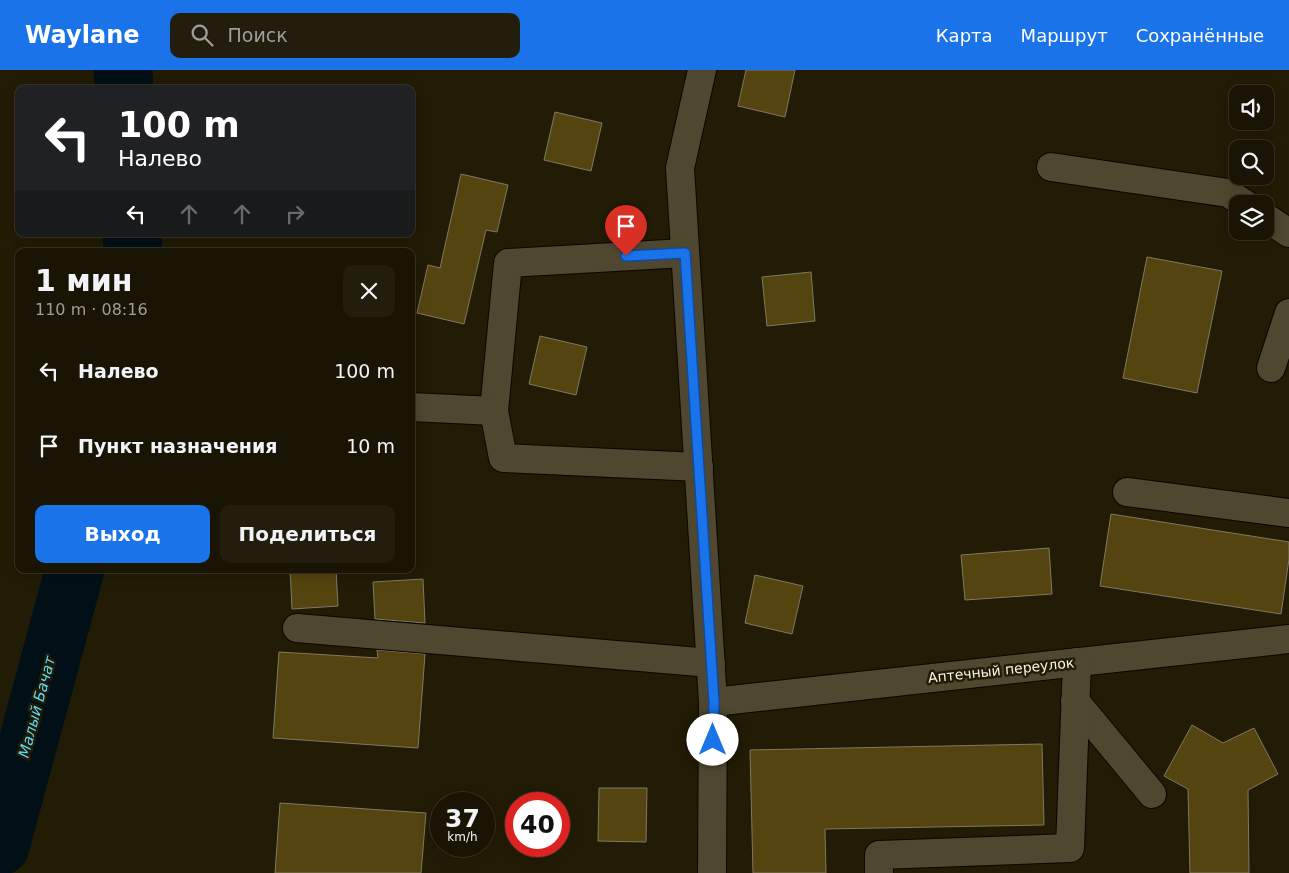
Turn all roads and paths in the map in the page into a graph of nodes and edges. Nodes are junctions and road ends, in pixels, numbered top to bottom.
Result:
1 (702, 70) edge
2 (1051, 167) dead end
3 (1232, 195) edge
4 (1274, 223) edge
5 (1289, 233) edge
6 (685, 253) junction
7 (1289, 312) edge
8 (1272, 368) dead end
9 (415, 407) edge
10 (494, 411) junction
11 (699, 468) junction
12 (1127, 492) dead end
13 (1289, 514) edge
14 (297, 628) dead end
15 (1289, 639) edge
16 (1077, 662) junction
17 (711, 663) junction
18 (1075, 701) junction
19 (714, 702) junction
20 (1152, 794) dead end
21 (712, 873) edge
22 (879, 873) edge

1 - 6 street
2 - 3 street
4 - 5 street
6 - 10 street
6 - 11 street
7 - 8 street
9 - 10 street
10 - 11 street
11 - 17 street
12 - 13 street
14 - 17 street
15 - 16 street, Аптечный переулок
16 - 18 street
16 - 19 street, Аптечный переулок
17 - 19 street
18 - 20 street
18 - 22 street
19 - 21 street

